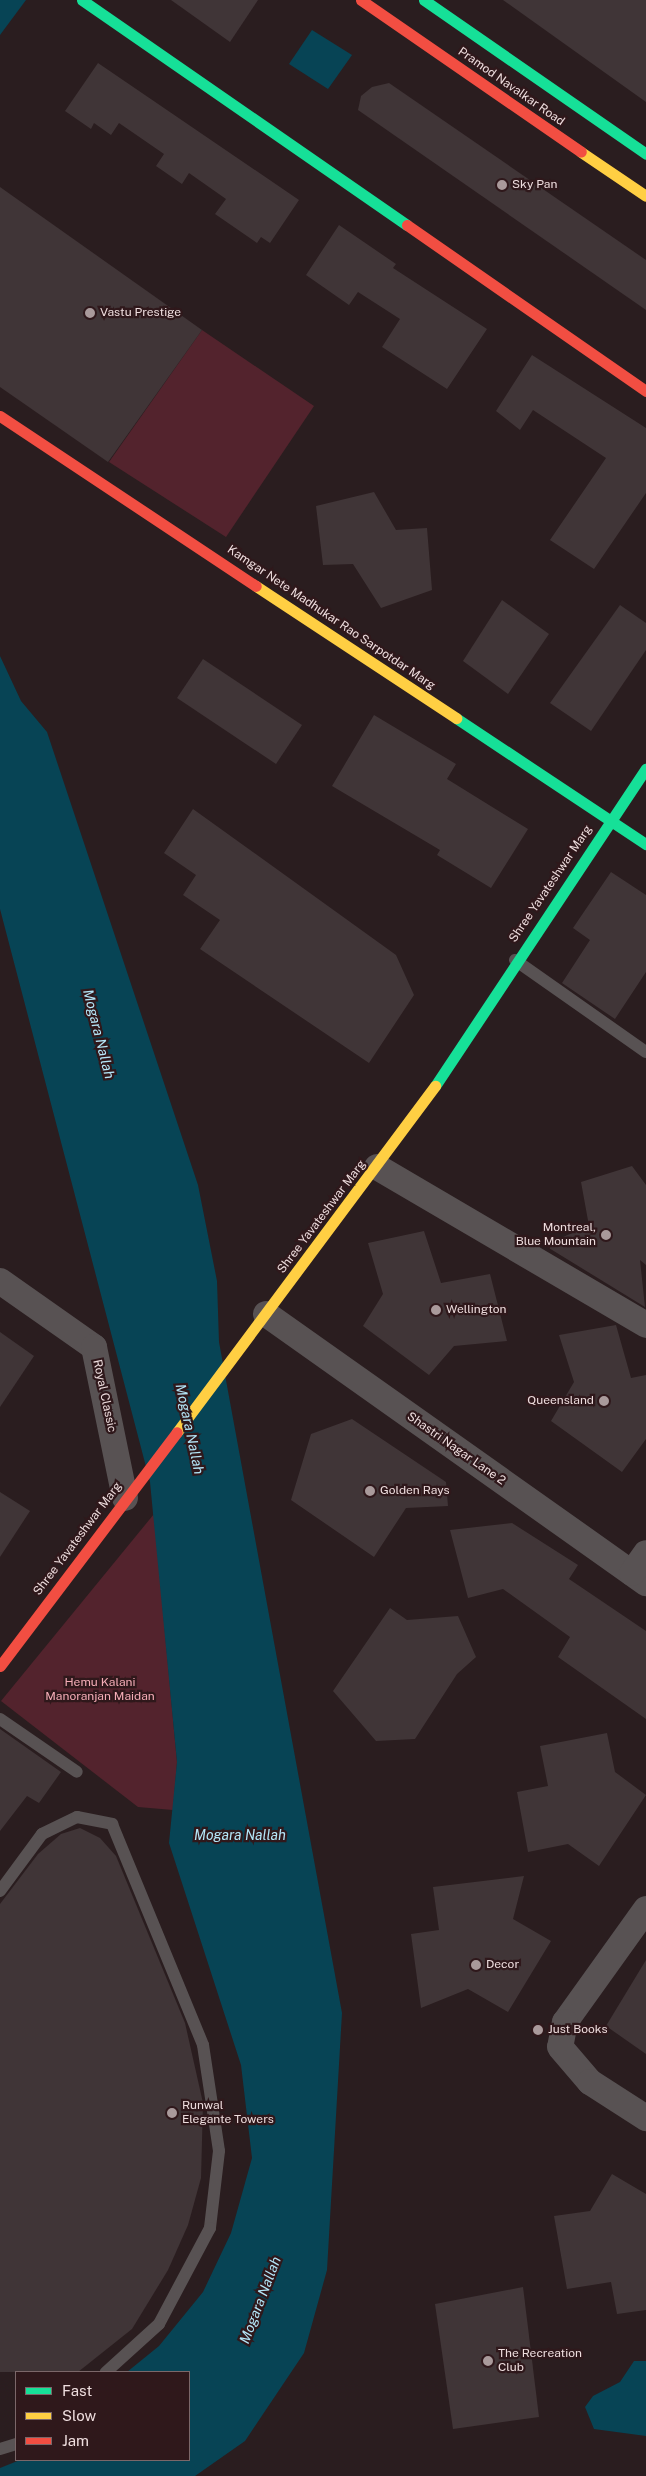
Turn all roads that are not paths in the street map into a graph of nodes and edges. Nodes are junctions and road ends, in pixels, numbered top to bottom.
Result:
1 (82, 0) edge
2 (361, 0) edge
3 (424, 0) edge
4 (646, 154) edge
5 (646, 196) edge
6 (646, 391) edge
7 (0, 416) edge
8 (646, 769) edge
9 (611, 820) junction
10 (646, 844) edge
11 (516, 960) junction
12 (646, 1052) edge
13 (377, 1167) junction
14 (0, 1281) edge
15 (266, 1314) junction
16 (646, 1324) edge
17 (131, 1490) junction
18 (641, 1569) edge
19 (0, 1666) edge
20 (0, 1718) edge
21 (77, 1772) dead end
22 (0, 1890) edge
23 (646, 1909) edge
24 (646, 2118) edge
25 (107, 2371) edge
26 (15, 2444) edge
27 (0, 2449) edge

1 - 6 street
2 - 5 street, Pramod Navalkar Road
3 - 4 street, Pramod Navalkar Road
7 - 9 street, Kamgar Nete Madhukar Rao Sarpotdar Marg
8 - 9 street, Shree Yavateshwar Marg
9 - 10 street, Kamgar Nete Madhukar Rao Sarpotdar Marg
9 - 11 street, Shree Yavateshwar Marg
11 - 12 lane
11 - 13 street, Shree Yavateshwar Marg
13 - 15 street, Shree Yavateshwar Marg
13 - 16 street
14 - 17 street, Royal Classic
15 - 17 street, Shree Yavateshwar Marg
15 - 18 street, Shastri Nagar Lane 2
17 - 19 street, Shree Yavateshwar Marg
20 - 21 lane
22 - 25 lane
23 - 24 street
26 - 27 lane

